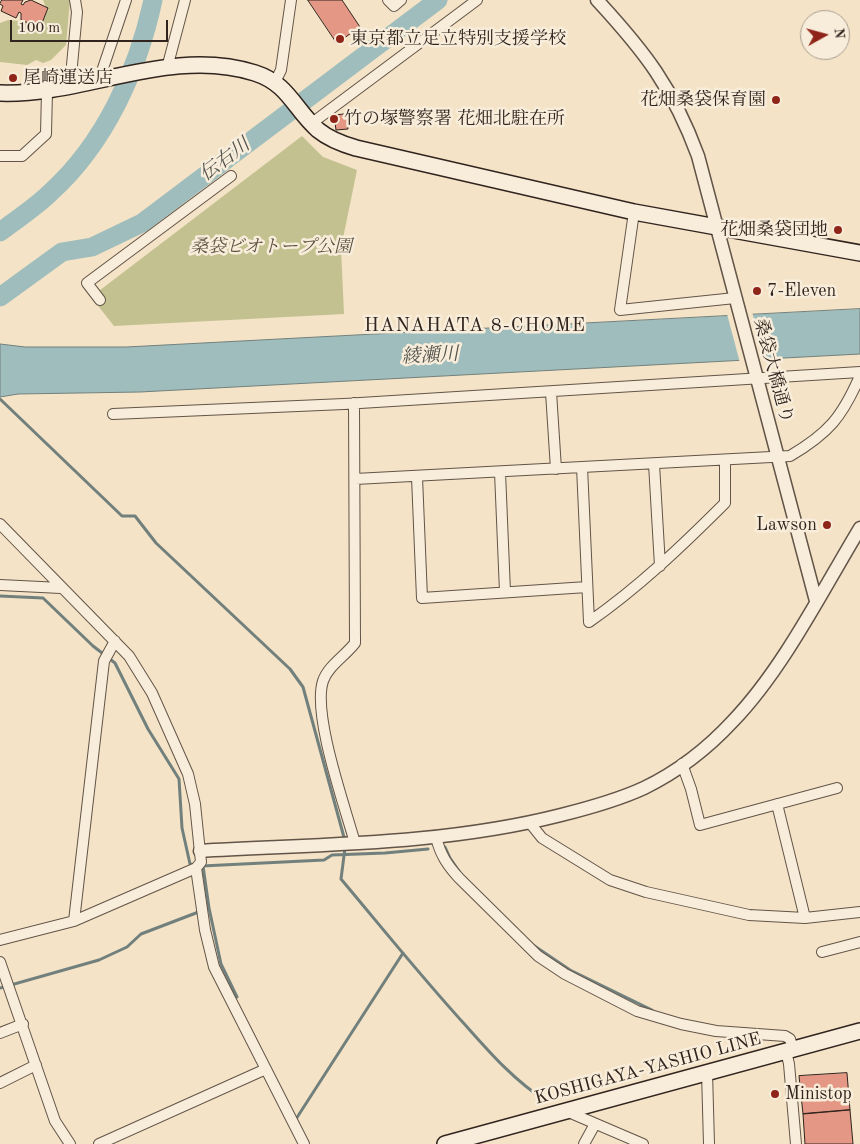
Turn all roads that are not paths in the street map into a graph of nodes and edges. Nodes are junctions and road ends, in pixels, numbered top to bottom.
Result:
1 (75, 0) edge
2 (126, 0) edge
3 (184, 0) edge
4 (290, 0) edge
5 (388, 0) edge
6 (402, 0) edge
7 (477, 0) edge
8 (597, 0) edge
9 (162, 69) junction
10 (103, 79) junction
11 (275, 82) junction
12 (70, 86) junction
13 (48, 91) junction
14 (0, 94) edge
15 (308, 120) junction
16 (0, 156) edge
17 (231, 176) dead end
18 (634, 212) junction
19 (717, 228) junction
20 (860, 253) edge
21 (100, 300) dead end
22 (736, 301) junction
23 (860, 372) edge
24 (756, 375) junction
25 (860, 376) edge
26 (551, 392) junction
27 (354, 403) junction
28 (113, 414) dead end
29 (777, 456) junction
30 (725, 460) junction
31 (654, 464) junction
32 (582, 467) junction
33 (556, 469) junction
34 (500, 472) junction
35 (417, 477) junction
36 (355, 479) junction
37 (0, 524) edge
38 (860, 528) edge
39 (660, 566) junction
40 (0, 585) edge
41 (587, 587) junction
42 (61, 588) junction
43 (505, 592) junction
44 (816, 602) junction
45 (115, 641) junction
46 (682, 764) junction
47 (838, 788) dead end
48 (777, 804) junction
49 (530, 823) junction
50 (436, 837) junction
51 (355, 843) junction
52 (200, 850) junction
53 (196, 868) junction
54 (860, 912) edge
55 (805, 918) junction
56 (74, 921) junction
57 (0, 940) edge
58 (860, 942) edge
59 (822, 952) dead end
60 (0, 962) edge
61 (23, 1024) junction
62 (860, 1031) edge
63 (0, 1033) edge
64 (789, 1050) junction
65 (36, 1065) junction
66 (266, 1069) junction
67 (707, 1072) junction
68 (0, 1083) edge
69 (566, 1111) junction
70 (595, 1124) junction
71 (70, 1144) edge
72 (99, 1144) edge
73 (304, 1144) edge
74 (445, 1144) edge
75 (584, 1144) edge
76 (643, 1144) edge
77 (709, 1144) edge
78 (796, 1144) edge

1 - 12 street
2 - 10 street
3 - 9 street
4 - 11 street
5 - 6 street
7 - 15 street
8 - 19 street, 桑袋大橋通り
9 - 10 main road
9 - 11 main road
10 - 12 main road
11 - 15 main road
12 - 13 main road
13 - 14 main road
13 - 16 street
15 - 18 main road
17 - 21 street
18 - 19 main road
18 - 22 street
19 - 20 main road
19 - 22 street, 桑袋大橋通り
22 - 24 street, 桑袋大橋通り
23 - 24 street
24 - 26 street
24 - 29 street, 桑袋大橋通り
25 - 29 street
26 - 27 street
26 - 33 street
27 - 28 street
27 - 36 street
29 - 30 street
29 - 44 street, 桑袋大橋通り
30 - 31 street
30 - 39 street
31 - 32 street
31 - 39 street
32 - 33 street
32 - 41 street
33 - 34 street
34 - 35 street
34 - 43 street
35 - 36 street
35 - 43 street
36 - 51 street
37 - 42 street
38 - 44 street
39 - 41 street
40 - 42 street
41 - 43 street
42 - 45 street
44 - 46 street
45 - 52 street
45 - 56 street
46 - 48 street
46 - 49 street
47 - 48 street
48 - 55 street
49 - 50 street
49 - 55 street
50 - 51 street
50 - 64 street
51 - 52 street
52 - 53 street
53 - 56 street
53 - 66 street
54 - 55 street
56 - 57 street
58 - 59 street
60 - 61 street
61 - 63 street
61 - 65 street
62 - 64 main road, KOSHIGAYA-YASHIO LINE
64 - 67 main road, KOSHIGAYA-YASHIO LINE
64 - 78 street
65 - 68 street
65 - 71 street
66 - 72 street
66 - 73 street
67 - 69 main road, KOSHIGAYA-YASHIO LINE
67 - 77 street
69 - 70 street
69 - 74 main road, KOSHIGAYA-YASHIO LINE
70 - 75 street
70 - 76 street

